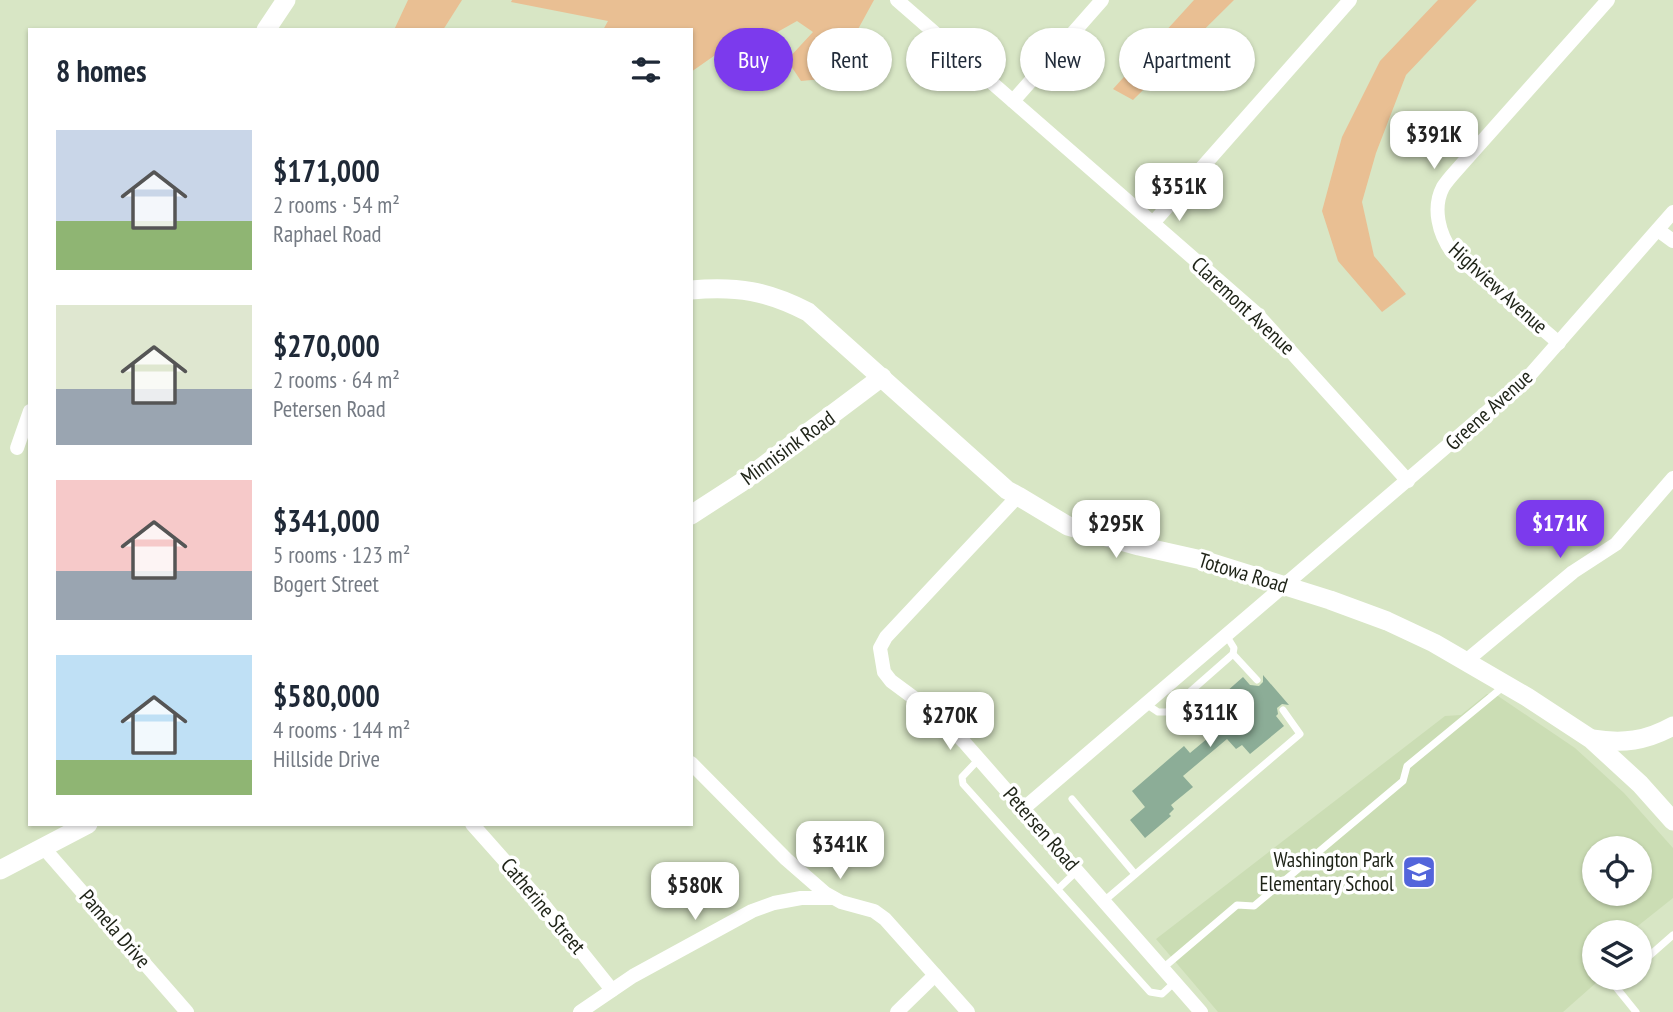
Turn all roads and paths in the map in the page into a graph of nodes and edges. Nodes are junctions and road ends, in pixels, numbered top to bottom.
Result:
1 (286, 0) edge
2 (1102, 0) edge
3 (1350, 0) edge
4 (1608, 0) edge
5 (901, 4) edge
6 (267, 28) edge
7 (1013, 102) junction
8 (1673, 212) edge
9 (1153, 223) junction
10 (1658, 230) junction
11 (1673, 241) edge
12 (693, 289) edge
13 (1559, 343) junction
14 (882, 377) junction
15 (28, 417) edge
16 (17, 449) dead end
17 (1673, 478) edge
18 (1408, 481) junction
19 (1018, 496) junction
20 (693, 514) edge
21 (1285, 586) junction
22 (1226, 635) junction
23 (1233, 654) junction
24 (1466, 661) junction
25 (1257, 680) dead end
26 (1506, 684) junction
27 (1146, 704) junction
28 (1283, 710) dead end
29 (1673, 726) edge
30 (1591, 739) junction
31 (979, 759) junction
32 (693, 765) edge
33 (1072, 799) dead end
34 (1023, 809) junction
35 (1673, 821) edge
36 (84, 826) edge
37 (474, 826) edge
38 (42, 846) junction
39 (0, 870) edge
40 (1077, 871) junction
41 (1135, 874) junction
42 (1058, 890) junction
43 (834, 898) junction
44 (1104, 901) junction
45 (1673, 935) edge
46 (1652, 953) edge
47 (1163, 968) junction
48 (935, 975) junction
49 (1175, 982) junction
50 (612, 990) junction
51 (1618, 990) edge
52 (187, 1012) edge
53 (580, 1012) edge
54 (897, 1012) edge
55 (968, 1012) edge
56 (1201, 1012) edge
57 (1635, 1012) edge

1 - 6 main road
2 - 7 street
3 - 9 street
4 - 13 street, Highview Avenue
5 - 7 street, Claremont Avenue
7 - 9 street, Claremont Avenue
8 - 10 street, Greene Avenue
9 - 18 street, Claremont Avenue
10 - 11 street
10 - 13 street, Greene Avenue
12 - 14 main road, Totowa Road
13 - 18 street, Greene Avenue
14 - 19 main road, Totowa Road
14 - 20 main road, Minnisink Road
15 - 16 street
17 - 24 street
18 - 21 street, Greene Avenue
19 - 21 main road, Totowa Road
19 - 31 street, Petersen Road
21 - 22 street, Greene Avenue
21 - 24 main road, Totowa Road
22 - 23 lane
22 - 27 street, Greene Avenue
23 - 25 lane
23 - 27 lane
24 - 26 main road, Totowa Road
26 - 30 main road, Totowa Road
26 - 47 lane
27 - 34 street, Greene Avenue
28 - 41 lane
29 - 30 main road, Totowa Road
30 - 35 main road
31 - 34 street, Petersen Road
31 - 42 lane
32 - 43 street
33 - 41 lane
34 - 40 street, Petersen Road
36 - 38 main road
37 - 50 street, Catherine Street
38 - 39 main road
38 - 52 street, Pamela Drive
40 - 42 lane
40 - 44 street, Petersen Road
41 - 44 lane
42 - 49 lane
43 - 48 street
43 - 50 street
44 - 47 street, Petersen Road
45 - 46 lane
47 - 49 street, Petersen Road
48 - 54 street
48 - 55 street
49 - 56 street, Petersen Road
50 - 53 street
51 - 57 lane

